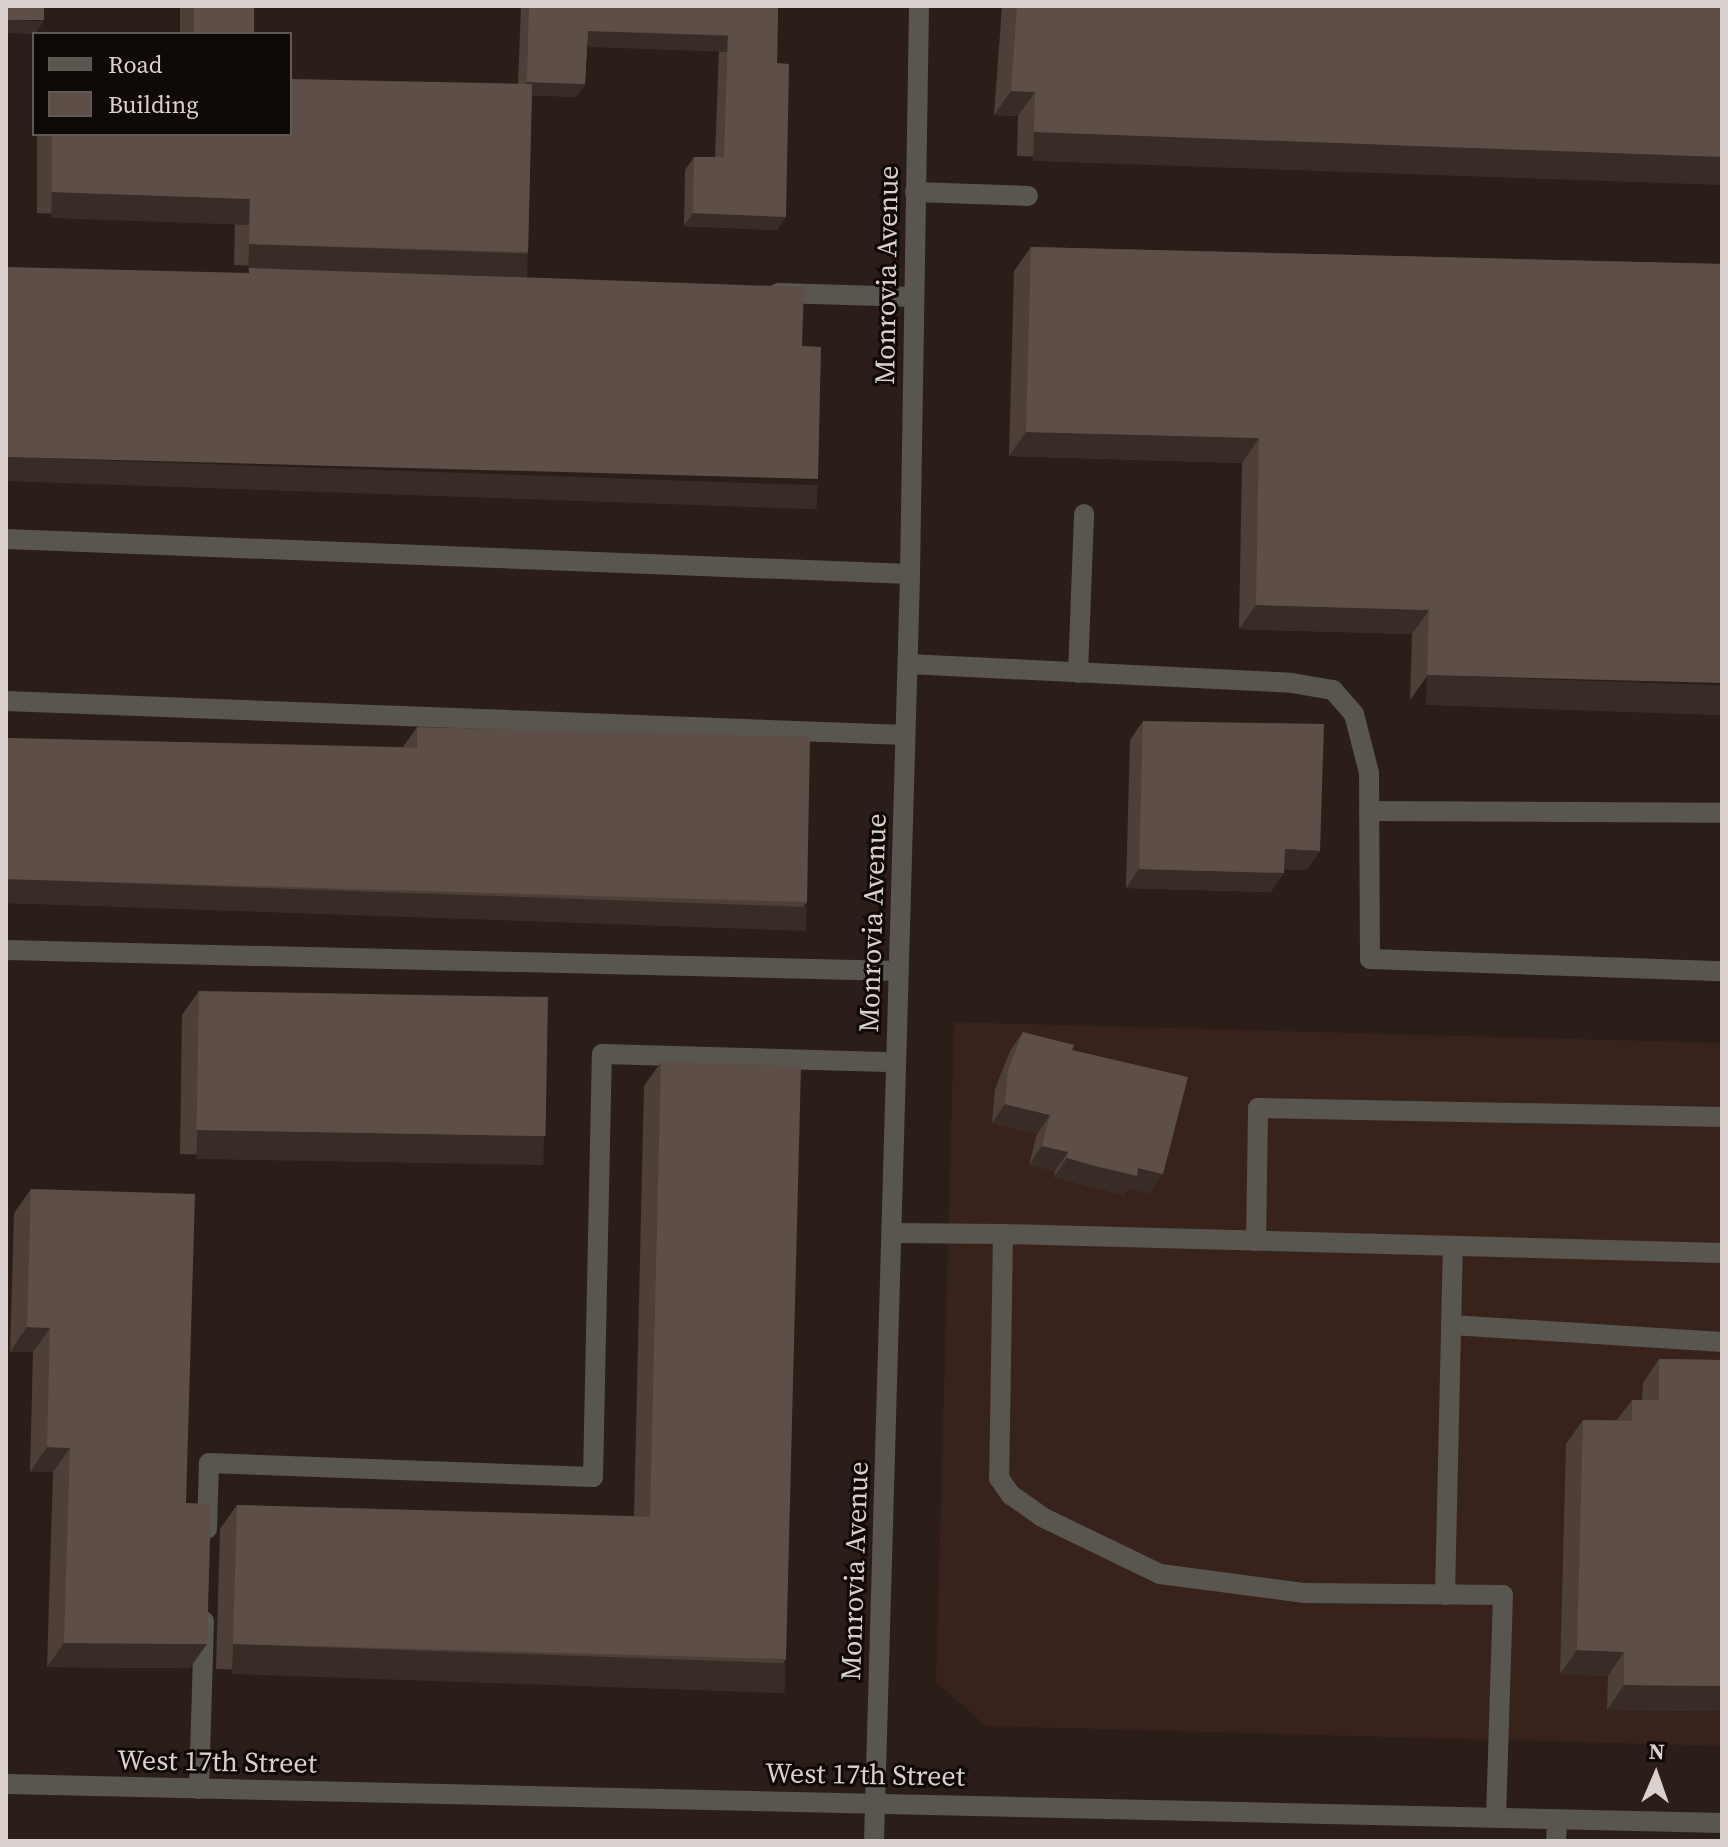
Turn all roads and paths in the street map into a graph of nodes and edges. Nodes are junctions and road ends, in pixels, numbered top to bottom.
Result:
1 (919, 6) edge
2 (915, 192) junction
3 (1028, 196) dead end
4 (754, 293) edge
5 (913, 297) junction
6 (1084, 514) dead end
7 (6, 539) edge
8 (910, 574) junction
9 (908, 664) junction
10 (1078, 673) junction
11 (6, 701) edge
12 (905, 735) junction
13 (1369, 811) junction
14 (1722, 813) edge
15 (6, 950) edge
16 (899, 971) junction
17 (1722, 971) edge
18 (896, 1062) junction
19 (1722, 1117) edge
20 (892, 1233) junction
21 (1003, 1234) junction
22 (1256, 1241) junction
23 (1453, 1246) junction
24 (1722, 1253) edge
25 (1451, 1325) junction
26 (1722, 1342) edge
27 (206, 1556) edge
28 (1445, 1595) junction
29 (205, 1603) edge
30 (6, 1784) edge
31 (199, 1789) junction
32 (875, 1802) junction
33 (1496, 1817) junction
34 (1557, 1819) junction
35 (1722, 1823) edge
36 (874, 1841) edge
37 (1556, 1841) edge

1 - 2 street, Monrovia Avenue
2 - 3 street
2 - 5 street, Monrovia Avenue
4 - 5 street
5 - 8 street, Monrovia Avenue
6 - 10 street
7 - 8 street
8 - 9 street, Monrovia Avenue
9 - 10 street
9 - 12 street, Monrovia Avenue
10 - 13 street
11 - 12 street
12 - 16 street, Monrovia Avenue
13 - 14 street
13 - 17 street
15 - 16 street
16 - 18 street, Monrovia Avenue
18 - 20 street, Monrovia Avenue
18 - 27 street
19 - 22 street
20 - 21 street
20 - 32 street, Monrovia Avenue
21 - 22 street
21 - 28 street
22 - 23 street
23 - 24 street
23 - 25 street
25 - 26 street
25 - 28 street
28 - 33 street
29 - 31 street
30 - 31 street, West 17th Street
31 - 32 street, West 17th Street
32 - 33 street, West 17th Street
32 - 36 street, Monrovia Avenue
33 - 34 street, West 17th Street
34 - 35 street, West 17th Street
34 - 37 street

